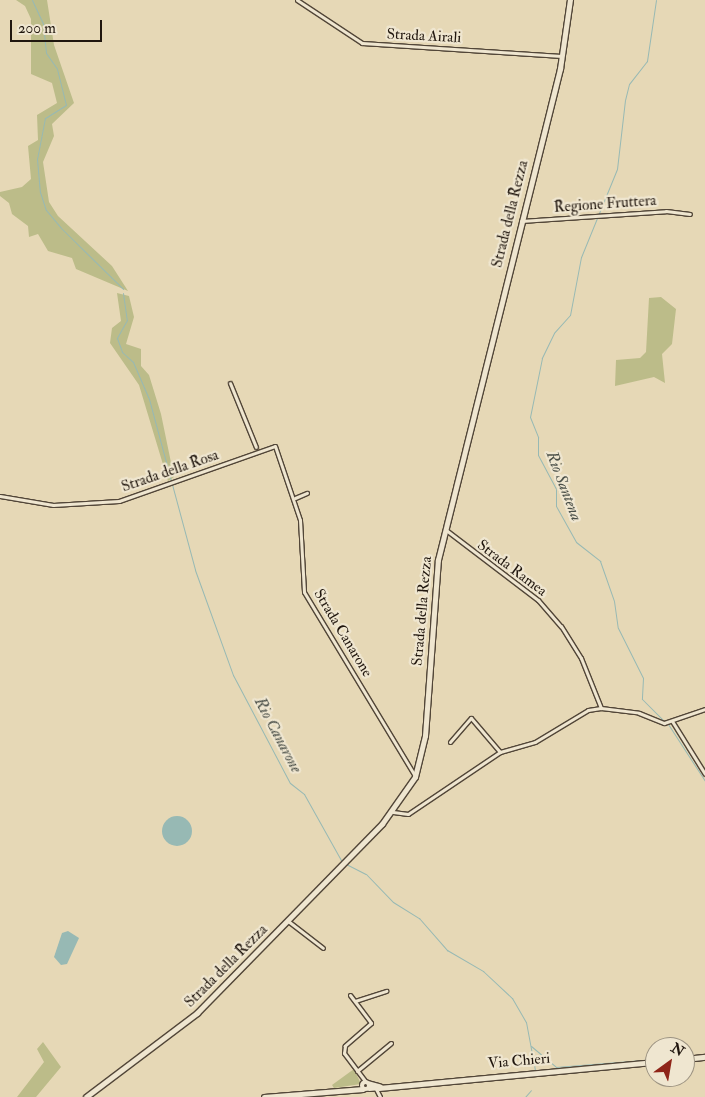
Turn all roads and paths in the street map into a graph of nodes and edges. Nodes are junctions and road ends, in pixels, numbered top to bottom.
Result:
1 (297, 0) edge
2 (570, 0) edge
3 (563, 56) junction
4 (690, 214) dead end
5 (521, 221) junction
6 (230, 383) dead end
7 (256, 449) junction
8 (307, 493) dead end
9 (0, 496) edge
10 (295, 498) junction
11 (446, 530) junction
12 (601, 708) junction
13 (705, 709) edge
14 (667, 722) junction
15 (450, 742) dead end
16 (500, 752) junction
17 (705, 774) edge
18 (415, 776) junction
19 (393, 812) junction
20 (288, 921) junction
21 (323, 948) dead end
22 (386, 991) dead end
23 (350, 995) dead end
24 (355, 1001) junction
25 (391, 1043) dead end
26 (645, 1063) edge
27 (357, 1071) junction
28 (364, 1085) junction
29 (378, 1088) junction
30 (86, 1097) edge
31 (264, 1097) edge
32 (380, 1097) edge

1 - 3 street, Strada Airali
2 - 3 main road, Strada della Rezza
3 - 5 main road, Strada della Rezza
4 - 5 street, Regione Fruttera
5 - 11 main road, Strada della Rezza
6 - 7 street
7 - 9 street, Strada della Rosa
7 - 10 street, Strada Canarone
8 - 10 street
10 - 18 street, Strada Canarone
11 - 12 street, Strada Ramea
11 - 18 main road, Strada della Rezza
12 - 14 street
12 - 16 street
13 - 14 street
14 - 17 street
15 - 16 street
16 - 19 street
18 - 19 main road, Strada della Rezza
19 - 20 main road, Strada della Rezza
20 - 21 street
20 - 30 main road, Strada della Rezza
22 - 24 street
23 - 24 street
24 - 27 street
25 - 27 street
26 - 29 main road, Via Chieri
27 - 28 street
28 - 29 main road, Via Chieri
28 - 31 main road, Via Chieri
29 - 32 street

